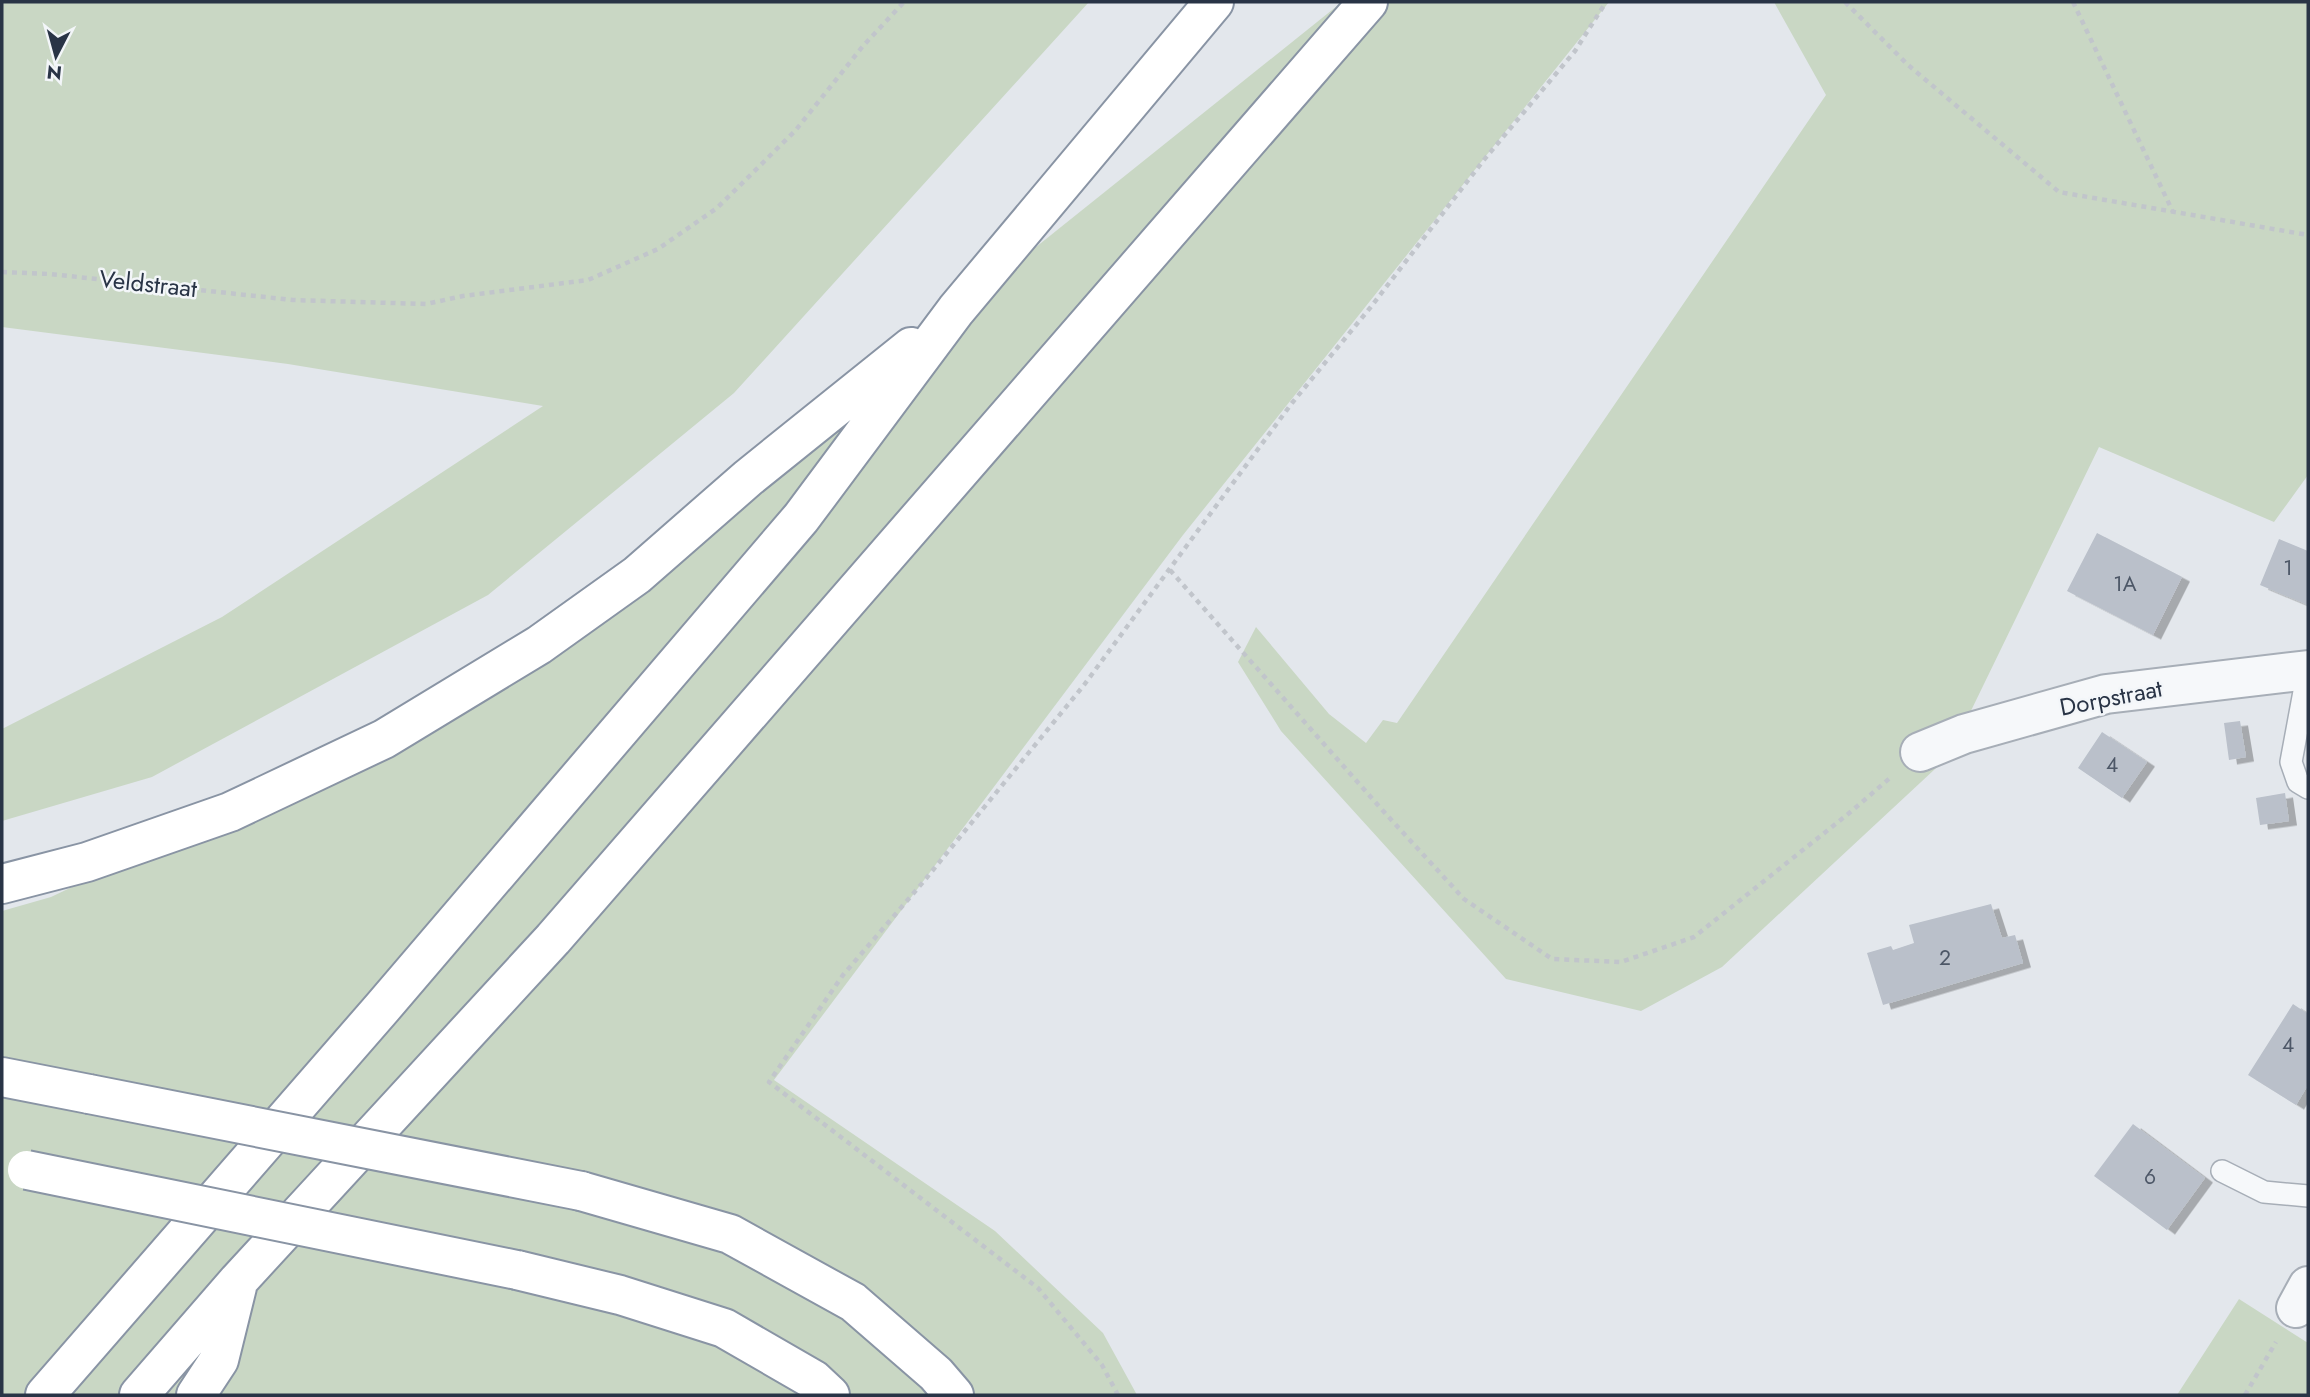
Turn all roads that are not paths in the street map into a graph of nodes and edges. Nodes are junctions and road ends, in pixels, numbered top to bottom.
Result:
1 (1214, 2) edge
2 (1368, 2) edge
3 (956, 310) junction
4 (2308, 670) edge
5 (1920, 752) road end
6 (2308, 788) edge
7 (2, 884) edge
8 (2, 1077) edge
9 (14, 1168) edge
10 (2222, 1171) dead end
11 (2308, 1196) edge
12 (238, 1281) junction
13 (46, 1395) edge
14 (139, 1395) edge
15 (196, 1395) edge
16 (830, 1395) edge
17 (954, 1395) edge

1 - 3 highway
2 - 12 highway
3 - 7 highway
3 - 13 highway
4 - 5 street, Dorpstraat
4 - 6 lane
8 - 17 highway, bridge
9 - 16 highway, bridge
10 - 11 lane
12 - 14 highway
12 - 15 highway

